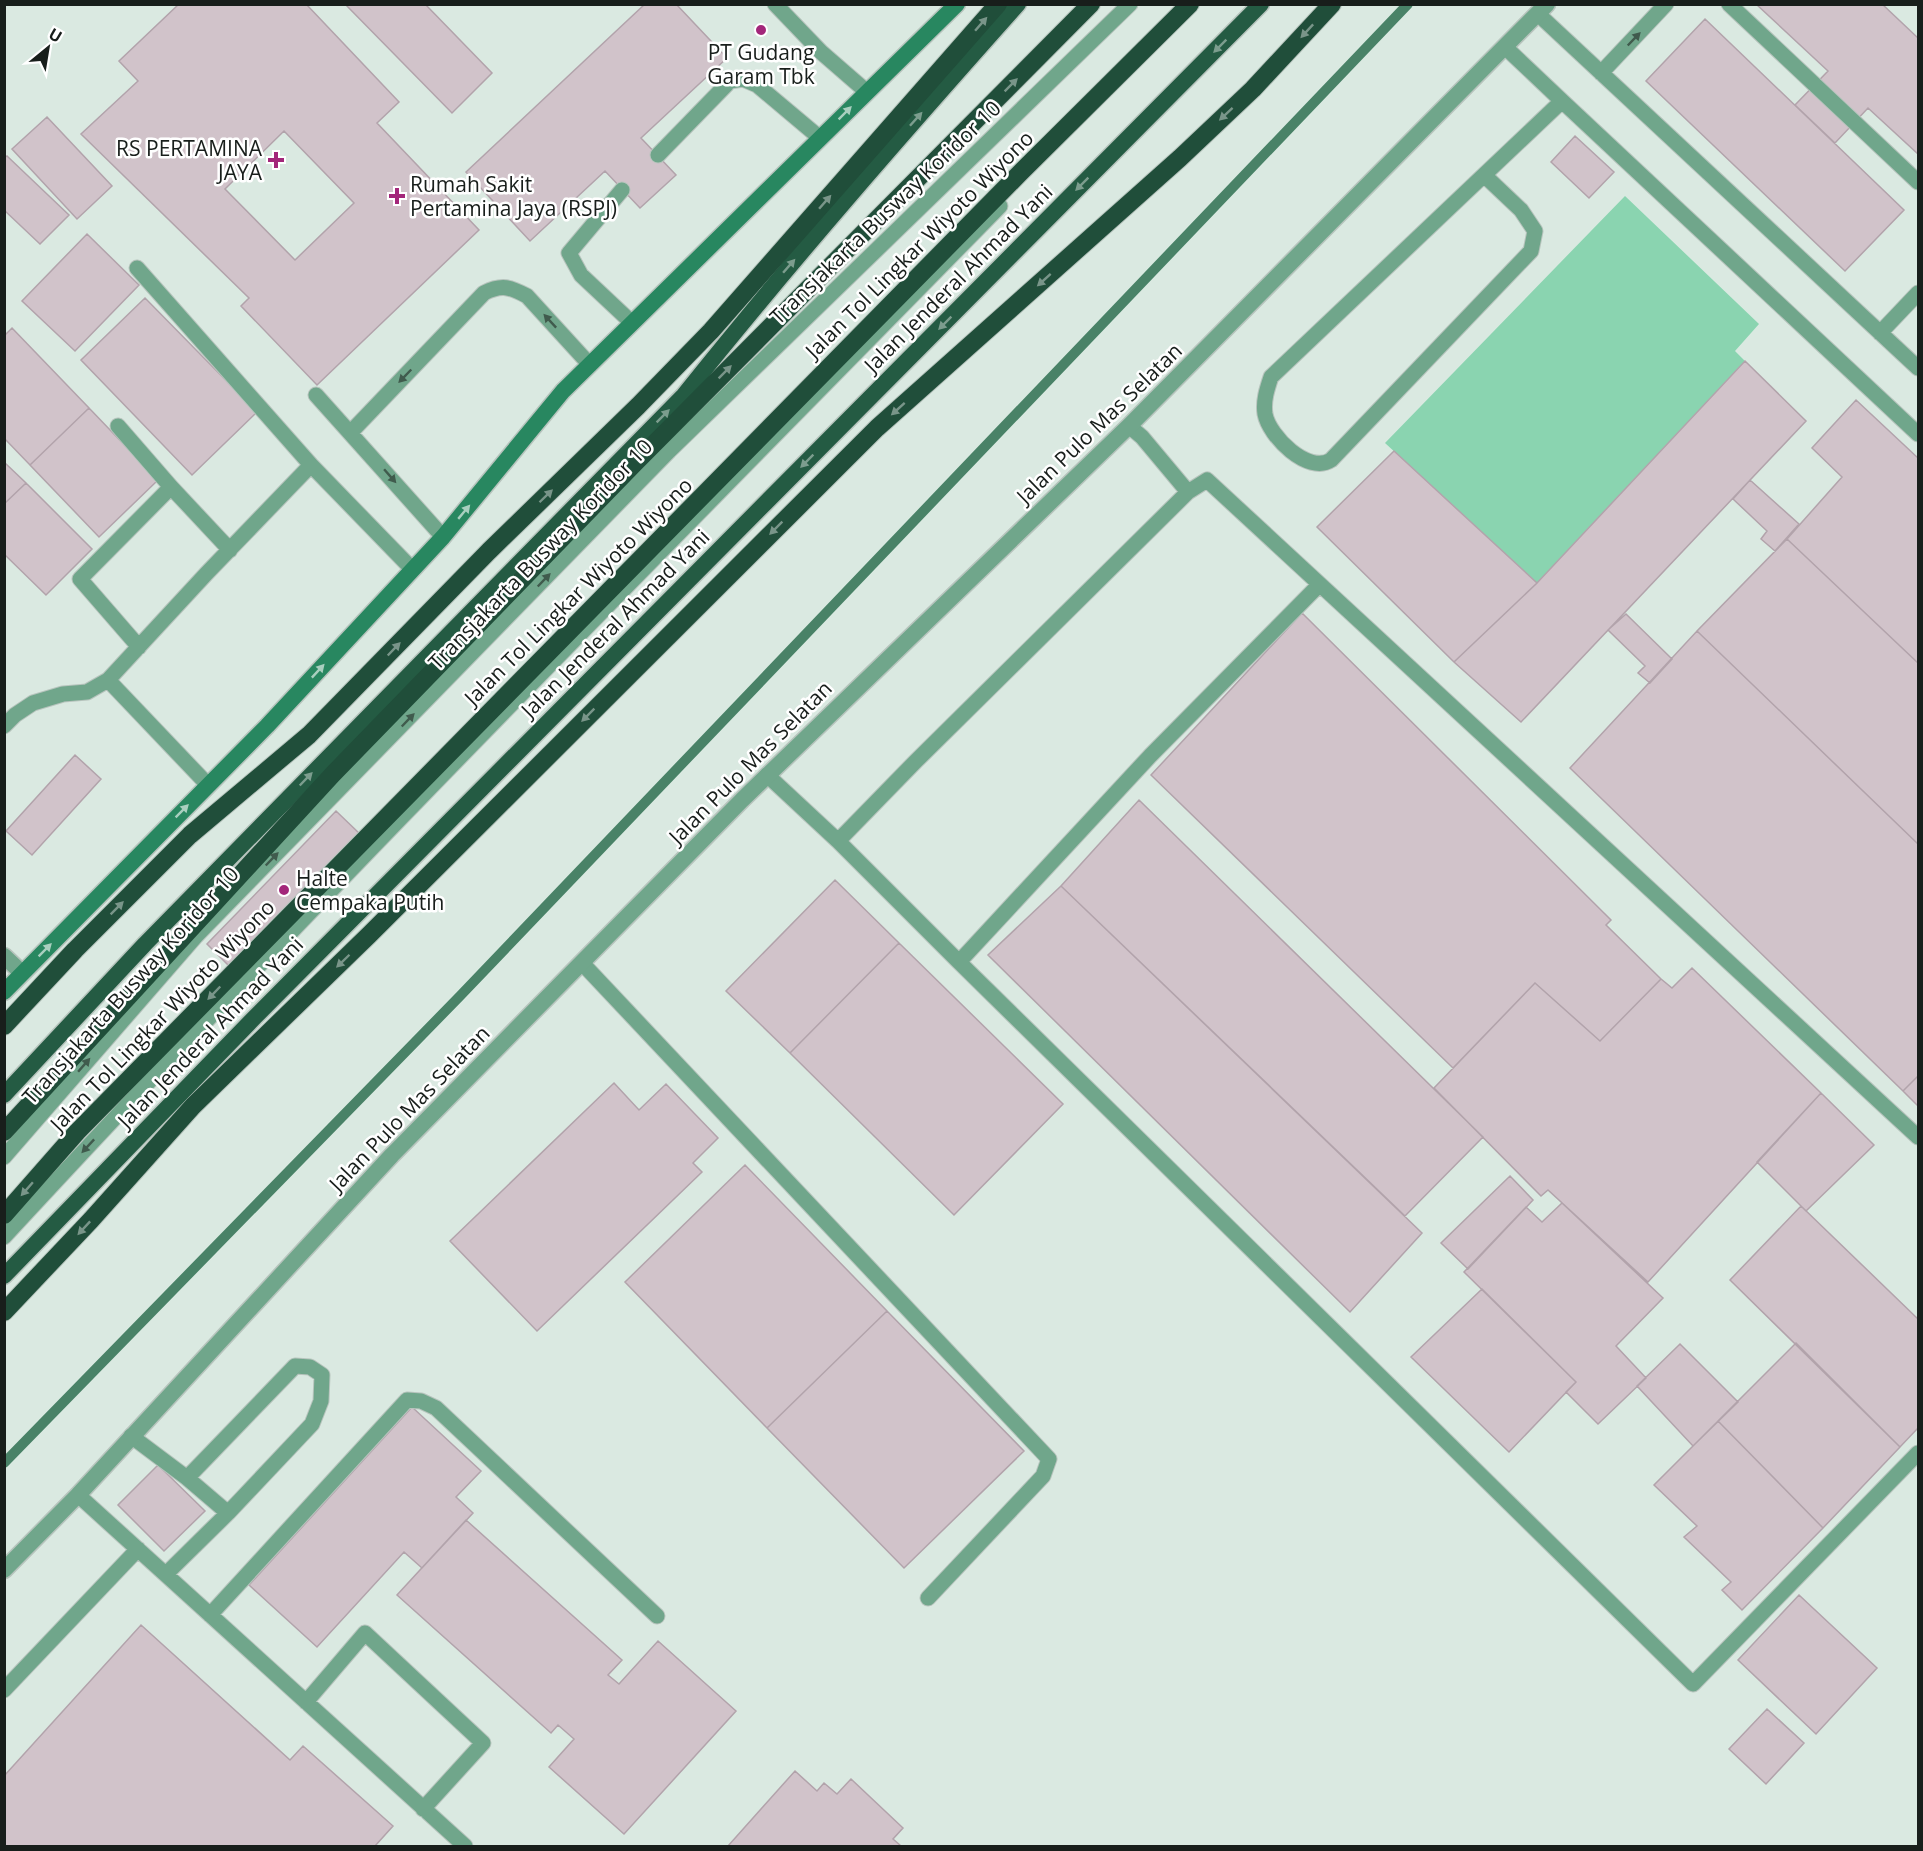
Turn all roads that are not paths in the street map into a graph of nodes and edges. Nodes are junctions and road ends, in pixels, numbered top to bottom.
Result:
1 (775, 4) edge
2 (957, 4) edge
3 (998, 4) edge
4 (1018, 4) edge
5 (1091, 4) edge
6 (1130, 4) edge
7 (1190, 4) edge
8 (1197, 4) edge
9 (1261, 4) edge
10 (1332, 4) edge
11 (1666, 4) edge
12 (1728, 4) edge
13 (1543, 9) edge
14 (1505, 47) junction
15 (1601, 73) junction
16 (867, 92) junction
17 (1562, 101) junction
18 (820, 138) junction
19 (658, 155) dead end
20 (1484, 175) junction
21 (1918, 182) edge
22 (622, 190) dead end
23 (137, 268) dead end
24 (1918, 293) edge
25 (631, 322) junction
26 (1880, 333) junction
27 (590, 365) junction
28 (1918, 368) edge
29 (316, 395) dead end
30 (118, 426) dead end
31 (1129, 426) junction
32 (351, 432) junction
33 (1918, 434) edge
34 (311, 465) junction
35 (171, 487) junction
36 (1188, 492) junction
37 (443, 537) junction
38 (230, 550) junction
39 (412, 569) junction
40 (1319, 585) junction
41 (139, 646) junction
42 (108, 681) junction
43 (4, 726) edge
44 (767, 775) junction
45 (208, 785) junction
46 (838, 841) junction
47 (4, 956) edge
48 (959, 962) junction
49 (582, 963) junction
50 (22, 973) junction
51 (4, 992) edge
52 (4, 1026) edge
53 (4, 1095) edge
54 (4, 1132) edge
55 (1918, 1137) edge
56 (4, 1157) edge
57 (4, 1215) edge
58 (4, 1237) edge
59 (4, 1276) edge
60 (4, 1312) edge
61 (131, 1436) junction
62 (1918, 1453) edge
63 (187, 1479) junction
64 (78, 1494) junction
65 (228, 1513) junction
66 (138, 1549) junction
67 (4, 1570) edge
68 (166, 1575) junction
69 (928, 1598) dead end
70 (210, 1615) junction
71 (657, 1616) dead end
72 (4, 1690) edge
73 (306, 1702) junction
74 (423, 1809) junction
75 (465, 1846) edge

1 - 16 lane
2 - 16 main road
52 -> 3 highway
53 -> 4 highway
54 -> 5 highway, Jalan Tol Lingkar Wiyoto Wiyono
56 -> 6 lane, Transjakarta Busway Koridor 10
7 -> 57 highway, Jalan Tol Lingkar Wiyoto Wiyono
8 -> 58 lane
9 -> 59 highway, Jalan Jenderal Ahmad Yani
10 -> 60 highway
15 -> 11 lane
12 - 21 lane
13 - 14 street, Jalan Pulo Mas Selatan
13 - 15 lane
14 - 17 lane
14 - 31 street, Jalan Pulo Mas Selatan
15 - 26 lane
18 -> 16 main road
17 - 20 lane
17 - 33 lane
18 - 19 lane
18 - 25 main road
20 - 20 lane
22 - 25 lane
23 - 34 lane
24 - 26 lane
25 - 27 main road
26 - 28 lane
27 -> 32 lane
37 -> 27 main road
29 - 32 lane
30 - 35 lane
31 - 36 lane
31 - 44 street, Jalan Pulo Mas Selatan
32 -> 37 lane
34 - 38 lane
34 - 39 lane
35 - 38 lane
35 - 41 lane
36 - 40 lane
36 - 46 lane
37 - 39 main road
38 - 41 lane
45 -> 39 main road
40 - 48 lane
40 - 55 lane
41 - 42 lane
42 - 43 lane
42 - 45 lane
44 - 46 lane
44 - 49 street, Jalan Pulo Mas Selatan
50 -> 45 main road
46 - 48 lane
47 - 50 street
48 - 62 lane
49 - 61 street, Jalan Pulo Mas Selatan
49 - 69 lane
50 - 51 main road
61 - 63 lane
61 - 64 street, Jalan Pulo Mas Selatan
63 - 65 lane
63 - 65 lane
64 - 66 lane
64 - 67 street, Jalan Pulo Mas Selatan
65 - 68 lane
66 - 68 lane
66 - 72 lane
68 - 70 lane
70 - 71 lane
70 - 73 lane
73 - 74 lane
73 - 74 lane
74 - 75 lane

